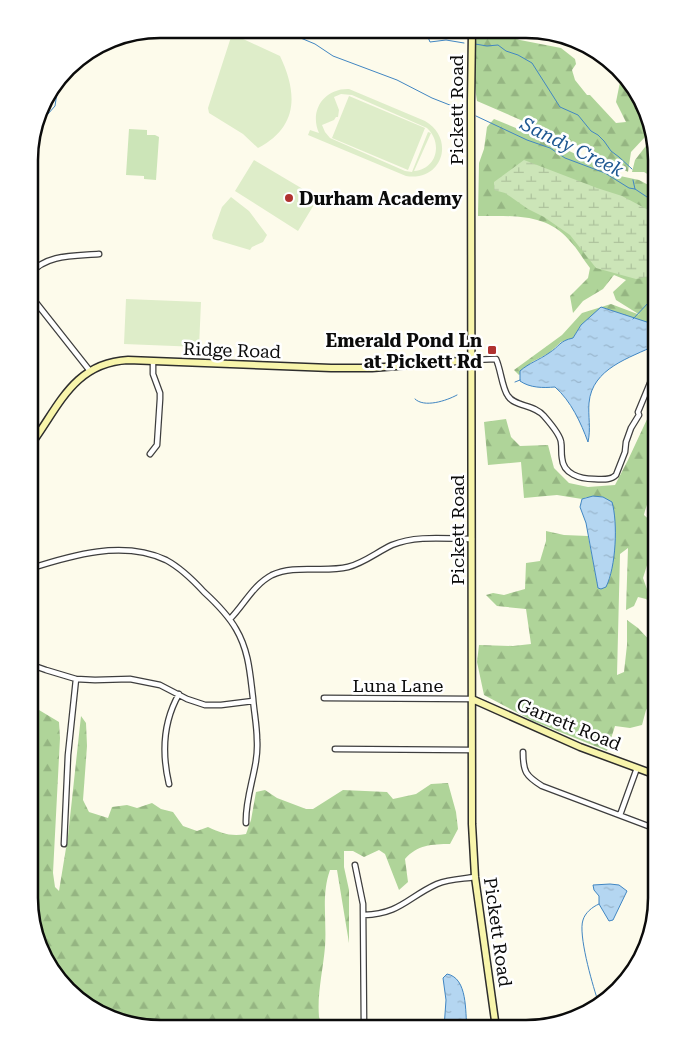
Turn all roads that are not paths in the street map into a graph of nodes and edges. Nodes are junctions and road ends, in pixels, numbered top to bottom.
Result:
1 (472, 38) edge
2 (99, 254) dead end
3 (38, 267) edge
4 (38, 305) edge
5 (472, 360) junction
6 (153, 361) junction
7 (90, 371) junction
8 (648, 389) edge
9 (38, 434) edge
10 (150, 454) dead end
11 (472, 539) junction
12 (38, 566) edge
13 (230, 619) junction
14 (38, 667) edge
15 (76, 679) junction
16 (178, 694) junction
17 (324, 698) dead end
18 (472, 699) junction
19 (253, 701) junction
20 (335, 749) dead end
21 (471, 750) junction
22 (523, 752) dead end
23 (637, 768) junction
24 (647, 772) edge
25 (169, 784) dead end
26 (620, 815) junction
27 (246, 822) dead end
28 (647, 826) edge
29 (64, 844) dead end
30 (355, 865) dead end
31 (475, 877) junction
32 (364, 915) junction
33 (364, 1020) edge
34 (495, 1020) edge

1 - 5 street, Pickett Road
2 - 3 street
4 - 7 street
5 - 6 street, Ridge Road
5 - 8 street
5 - 11 street, Pickett Road
6 - 7 street, Ridge Road
6 - 10 street
7 - 9 street, Ridge Road
11 - 13 street
11 - 18 street, Pickett Road
12 - 13 street
13 - 19 street
14 - 15 street
15 - 16 street
15 - 29 street
16 - 19 street
16 - 25 street
17 - 18 street, Luna Lane
18 - 21 street, Pickett Road
18 - 23 street, Garrett Road
19 - 27 street
20 - 21 street
21 - 31 street, Pickett Road
22 - 26 street
23 - 24 street, Garrett Road
23 - 26 street
26 - 28 street
30 - 32 street
31 - 32 street
31 - 34 street, Pickett Road
32 - 33 street

